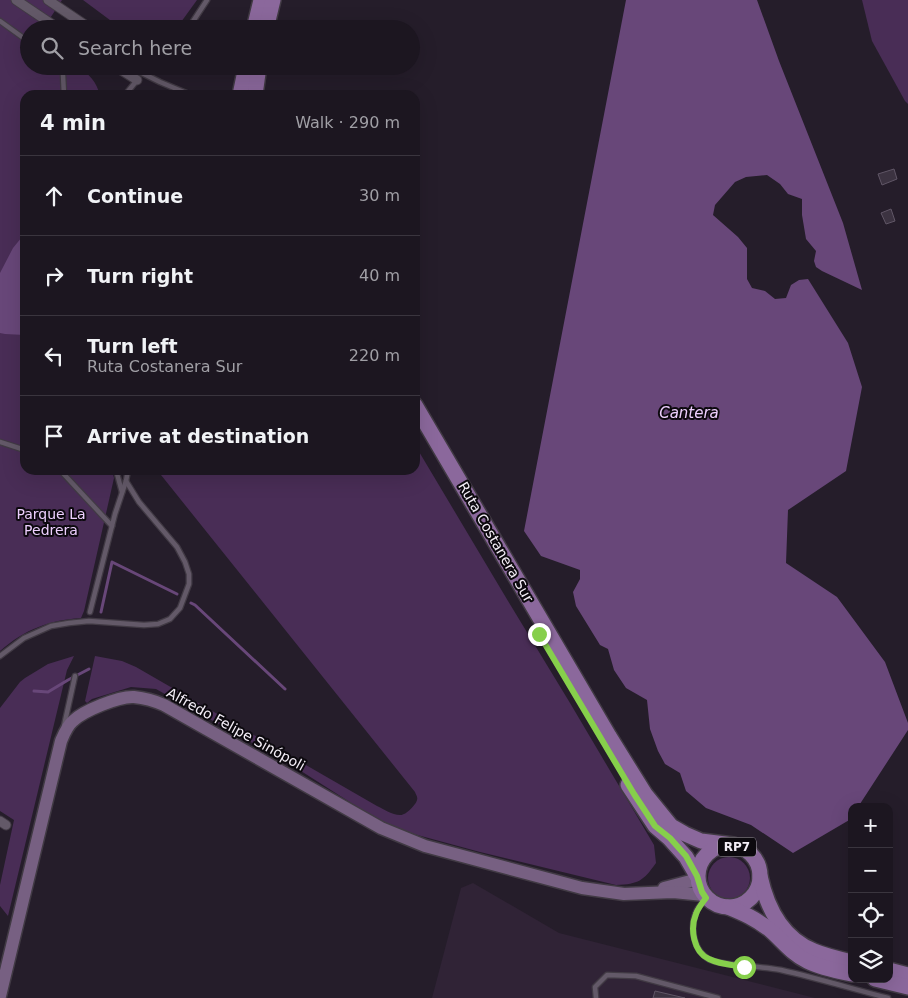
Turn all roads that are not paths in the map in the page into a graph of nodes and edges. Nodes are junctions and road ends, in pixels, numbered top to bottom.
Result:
1 (16, 0) edge
2 (48, 0) edge
3 (206, 0) edge
4 (261, 0) edge
5 (273, 0) edge
6 (46, 20) edge
7 (78, 20) edge
8 (194, 20) edge
9 (256, 20) edge
10 (268, 20) edge
11 (0, 21) edge
12 (20, 35) edge
13 (63, 75) edge
14 (141, 75) edge
15 (150, 75) edge
16 (244, 75) edge
17 (258, 75) edge
18 (64, 90) edge
19 (128, 90) edge
20 (179, 90) edge
21 (241, 90) edge
22 (256, 90) edge
23 (420, 413) edge
24 (420, 430) edge
25 (0, 442) edge
26 (20, 448) edge
27 (65, 475) edge
28 (117, 475) edge
29 (127, 475) edge
30 (126, 481) junction
31 (122, 493) junction
32 (112, 526) junction
33 (90, 612) dead end
34 (0, 656) edge
35 (75, 676) dead end
36 (61, 741) junction
37 (733, 846) junction
38 (760, 873) junction
39 (698, 877) junction
40 (624, 894) junction
41 (705, 896) junction
42 (728, 907) junction
43 (848, 961) edge
44 (893, 971) edge
45 (848, 973) edge
46 (908, 975) edge
47 (892, 983) edge
48 (908, 987) edge
49 (0, 996) edge
50 (596, 998) edge
51 (718, 998) edge
52 (888, 998) edge

1 - 6 street
2 - 7 street
3 - 8 lane
4 - 9 main road
5 - 10 main road
11 - 12 lane
13 - 18 lane
14 - 19 lane
15 - 20 lane
16 - 21 main road
17 - 22 main road
23 - 37 main road, Ruta Costanera Sur / RP7
24 - 39 main road, Ruta Costanera Sur
25 - 26 lane
27 - 32 lane
28 - 31 lane
29 - 30 lane
30 - 31 lane
30 - 34 lane
31 - 32 lane
32 - 33 lane
35 - 36 lane
36 - 40 street, Alfredo Felipe Sinópoli
36 - 49 street, Alfredo Felipe Sinópoli
37 - 38 main road, Ruta Costanera Sur / RP7
37 - 39 main road, RP7
38 - 42 main road, RP7
38 - 43 main road, Ruta Costanera Sur / RP7
39 - 40 street
39 - 41 main road, Ruta Costanera Sur
40 - 41 street
41 - 42 main road
41 - 52 lane
42 - 45 main road
44 - 46 main road
47 - 48 main road
50 - 51 lane

